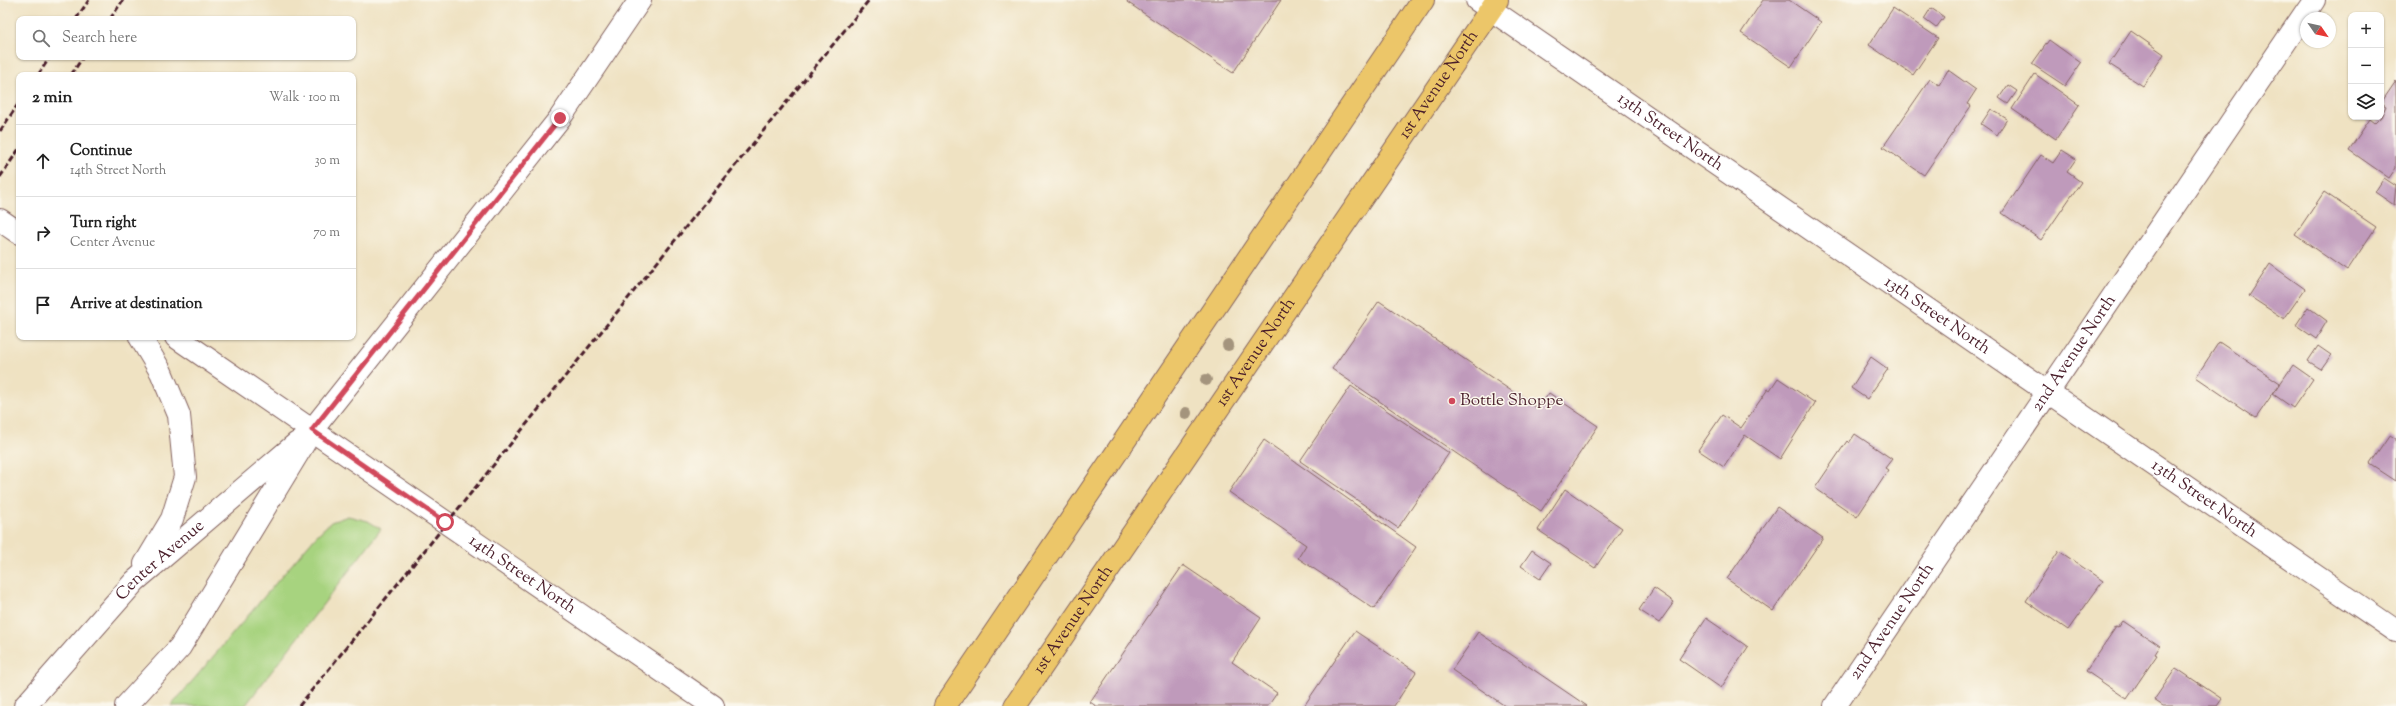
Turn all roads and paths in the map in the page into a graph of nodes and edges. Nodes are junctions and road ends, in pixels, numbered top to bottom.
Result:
1 (640, 0) edge
2 (1423, 0) edge
3 (2314, 0) edge
4 (1488, 3) edge
5 (0, 220) edge
6 (16, 231) edge
7 (142, 340) edge
8 (180, 340) edge
9 (2048, 392) junction
10 (312, 430) junction
11 (134, 581) junction
12 (2396, 631) edge
13 (25, 706) edge
14 (126, 706) edge
15 (713, 706) edge
16 (945, 706) edge
17 (1015, 706) edge
18 (1835, 706) edge

1 - 10 street, Center Avenue
2 - 16 main road
3 - 9 street, 2nd Avenue North
4 - 9 street, 13th Street North
4 - 17 main road, 1st Avenue North
5 - 6 street
7 - 11 street
8 - 10 street, 14th Street North
9 - 12 street, 13th Street North
9 - 18 street, 2nd Avenue North
10 - 11 street, Center Avenue
10 - 14 street, Center Avenue
10 - 15 street, 14th Street North
11 - 13 street, Center Avenue

